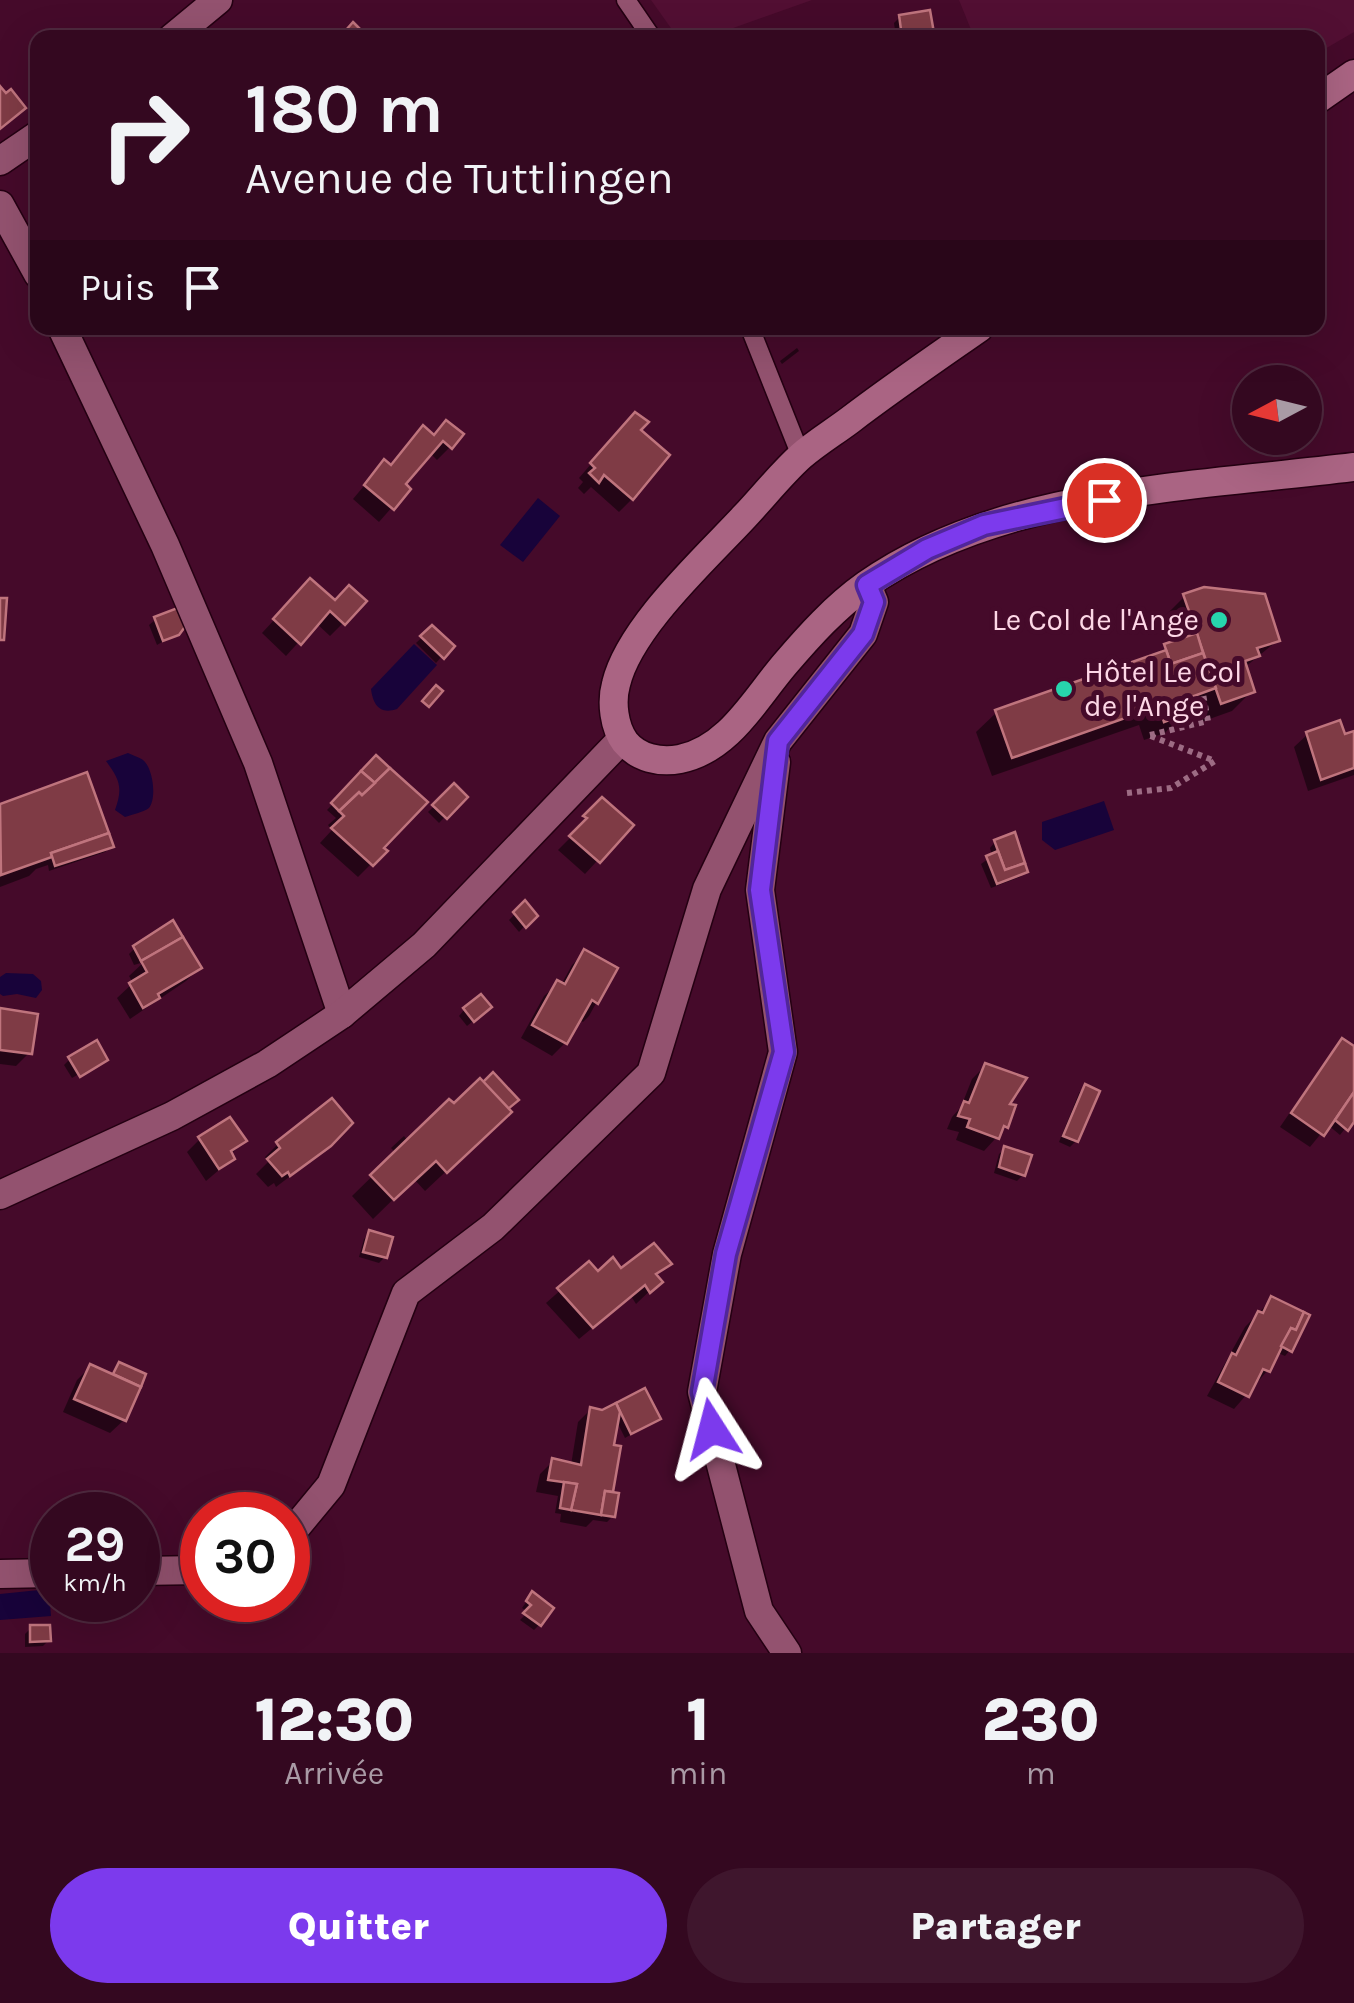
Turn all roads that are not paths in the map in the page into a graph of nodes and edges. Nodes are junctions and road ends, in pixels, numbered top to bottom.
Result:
1 (218, 0) edge
2 (626, 0) edge
3 (182, 30) edge
4 (647, 30) edge
5 (1354, 74) edge
6 (1325, 94) edge
7 (30, 141) edge
8 (0, 162) edge
9 (0, 205) edge
10 (30, 259) edge
11 (65, 335) edge
12 (753, 335) edge
13 (969, 335) edge
14 (801, 456) junction
15 (1354, 467) edge
16 (867, 585) junction
17 (622, 738) junction
18 (778, 741) junction
19 (342, 1014) junction
20 (0, 1195) edge
21 (310, 1509) edge
22 (30, 1573) edge
23 (0, 1574) edge
24 (787, 1653) edge

1 - 3 street
2 - 4 lane
5 - 6 main road
7 - 8 street
9 - 10 street
11 - 19 street
12 - 14 lane
13 - 14 main road
14 - 17 main road
15 - 16 main road
16 - 17 main road
16 - 18 street
17 - 19 street
18 - 21 street
18 - 24 street
19 - 20 street
22 - 23 street

